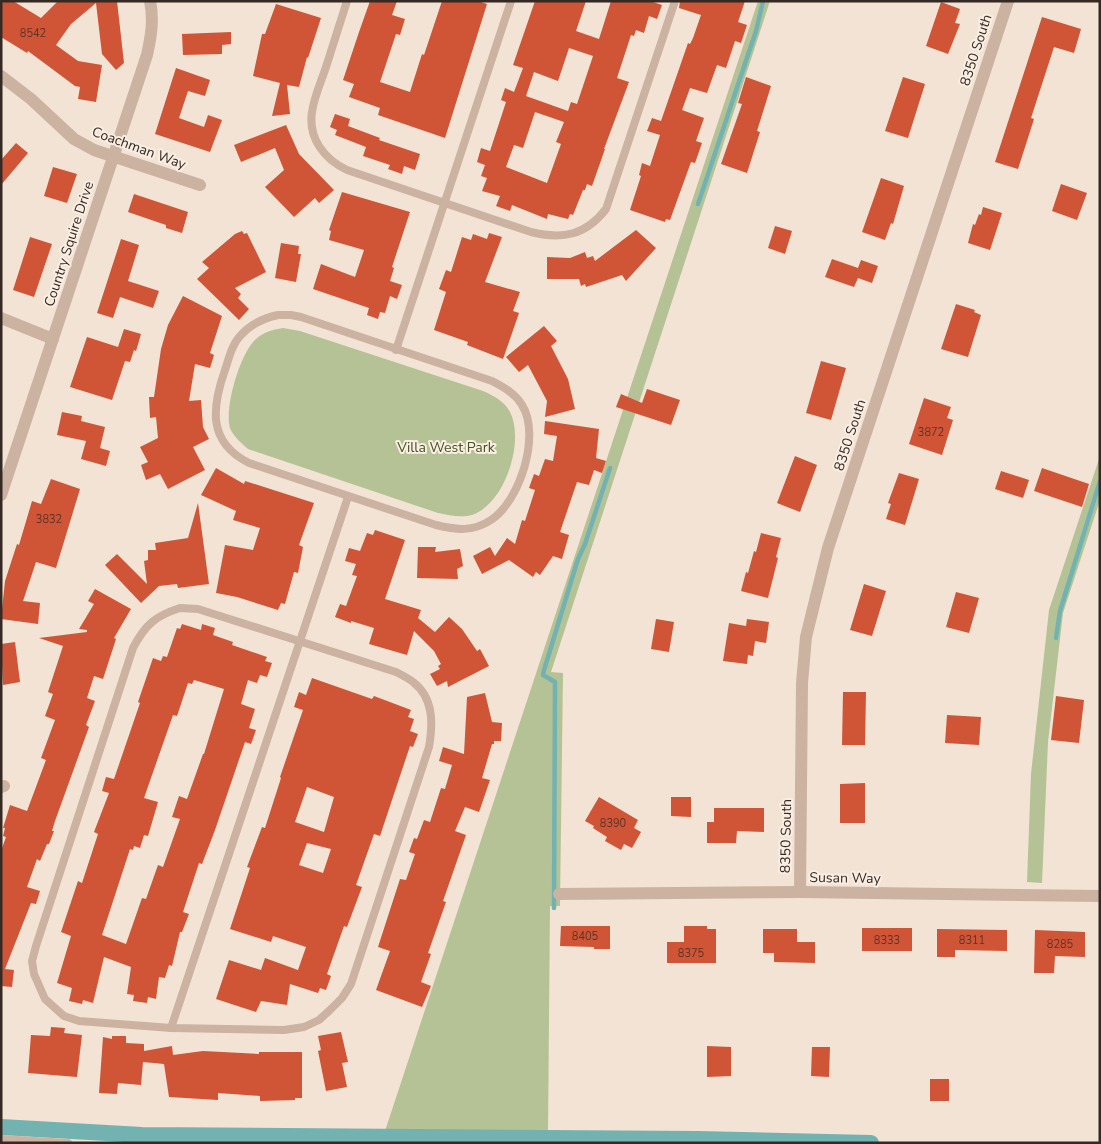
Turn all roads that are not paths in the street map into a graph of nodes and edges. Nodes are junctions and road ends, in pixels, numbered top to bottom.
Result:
1 (150, 1) edge
2 (348, 1) edge
3 (512, 1) edge
4 (675, 1) edge
5 (1008, 1) edge
6 (1, 76) edge
7 (113, 156) junction
8 (200, 185) dead end
9 (445, 203) junction
10 (1, 318) edge
11 (53, 339) junction
12 (396, 350) junction
13 (1, 495) edge
14 (348, 497) junction
15 (300, 641) junction
16 (800, 892) junction
17 (559, 894) dead end
18 (1100, 896) edge
19 (171, 1028) junction
20 (1, 1139) edge
21 (68, 1143) edge

1 - 7 street, Country Squire Drive
2 - 9 lane
3 - 9 lane
4 - 9 lane
5 - 16 street, 8350 South
6 - 7 street, Coachman Way
7 - 8 street, Coachman Way
7 - 11 street, Country Squire Drive
9 - 12 lane
10 - 11 street
11 - 13 street, Country Squire Drive
12 - 14 lane
12 - 14 lane
14 - 15 lane
15 - 19 lane
15 - 19 lane
15 - 19 lane
16 - 17 street, Susan Way
16 - 18 street, Susan Way
20 - 21 lane

